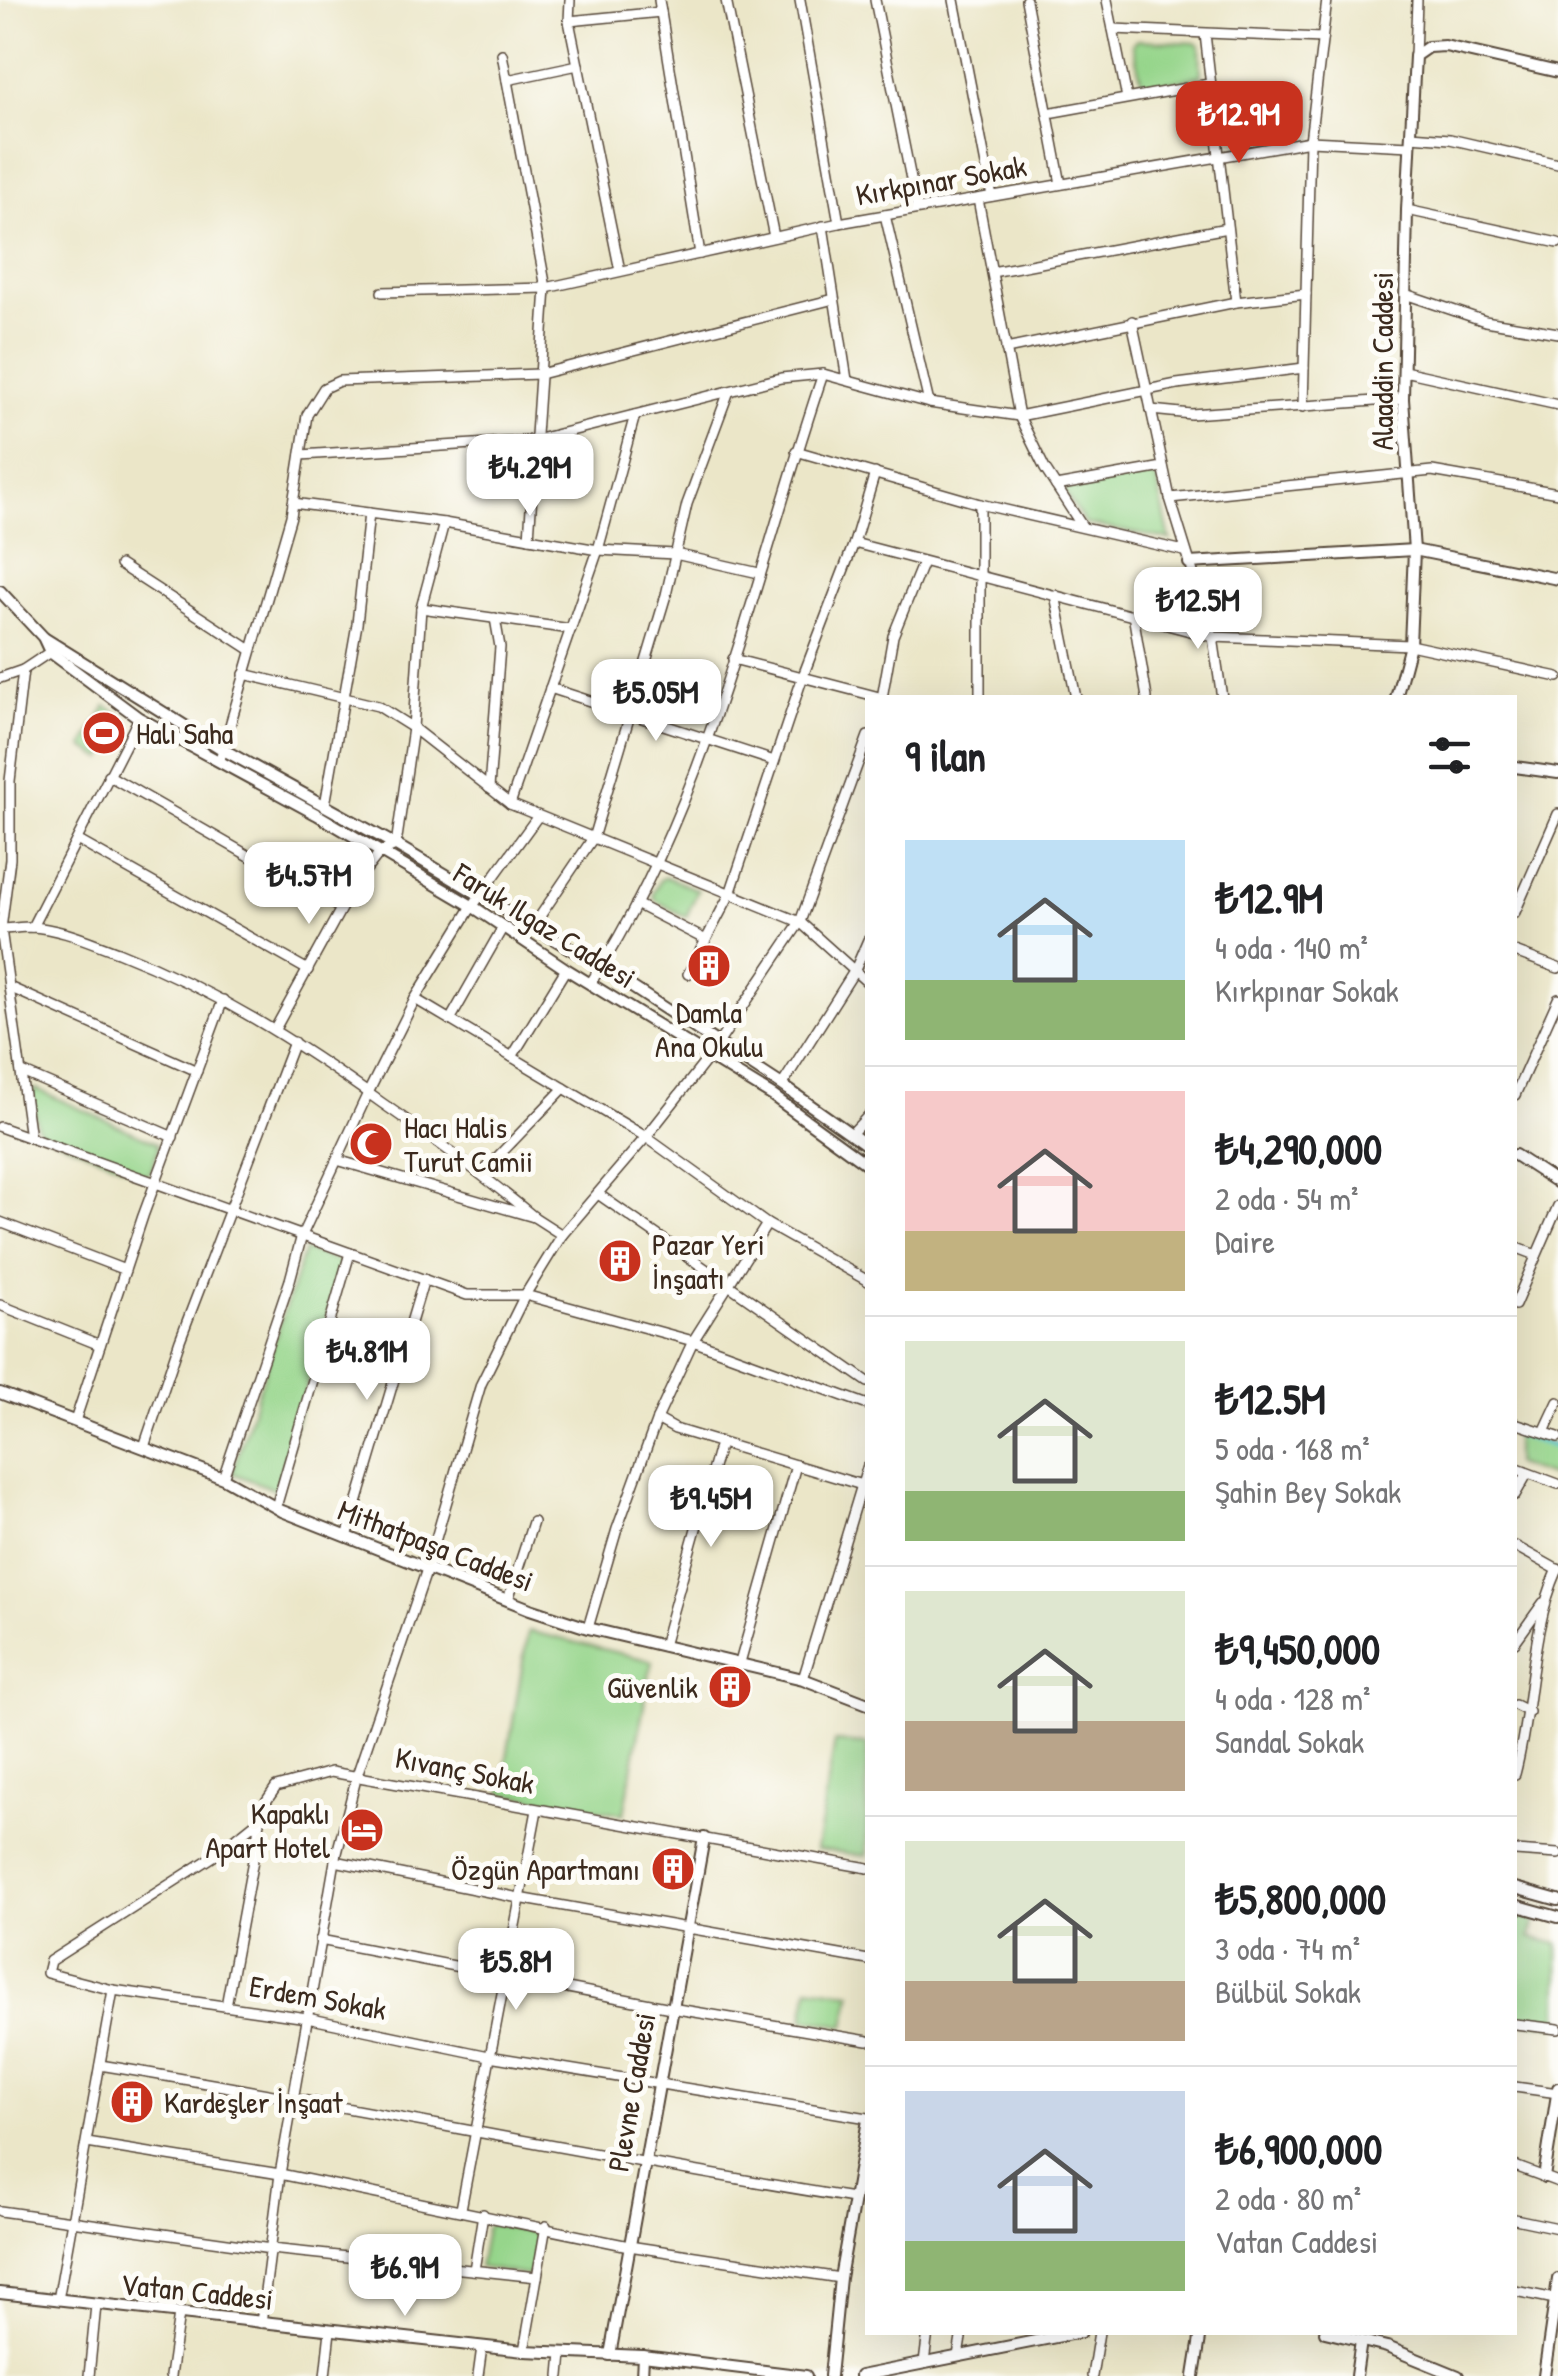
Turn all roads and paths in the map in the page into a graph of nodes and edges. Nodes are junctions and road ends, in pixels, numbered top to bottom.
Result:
1 (570, 0) edge
2 (659, 0) edge
3 (726, 0) edge
4 (800, 0) edge
5 (876, 0) edge
6 (954, 0) edge
7 (1026, 0) edge
8 (1107, 0) edge
9 (1327, 0) edge
10 (1417, 0) edge
11 (661, 12) junction
12 (569, 22) junction
13 (1113, 28) junction
14 (1205, 34) junction
15 (1322, 38) junction
16 (502, 54) dead end
17 (1415, 56) junction
18 (578, 65) junction
19 (1558, 72) edge
20 (507, 80) junction
21 (1209, 84) junction
22 (1127, 98) junction
23 (1048, 113) junction
24 (1310, 141) junction
25 (1410, 141) junction
26 (1218, 157) junction
27 (1558, 164) edge
28 (1062, 184) junction
29 (992, 196) junction
30 (978, 200) junction
31 (917, 209) junction
32 (1407, 210) junction
33 (885, 215) junction
34 (839, 223) junction
35 (823, 226) junction
36 (1227, 228) junction
37 (774, 237) junction
38 (1558, 243) edge
39 (700, 254) junction
40 (620, 272) junction
41 (992, 272) junction
42 (546, 288) junction
43 (382, 292) dead end
44 (1306, 294) junction
45 (1408, 295) junction
46 (834, 299) junction
47 (1236, 302) junction
48 (1132, 321) junction
49 (1558, 332) edge
50 (1006, 348) junction
51 (1304, 368) junction
52 (1404, 371) junction
53 (540, 374) junction
54 (822, 374) junction
55 (848, 380) junction
56 (729, 391) junction
57 (1145, 393) junction
58 (1403, 399) junction
59 (929, 404) junction
60 (1558, 405) edge
61 (1303, 407) junction
62 (1151, 410) junction
63 (635, 415) junction
64 (1019, 416) junction
65 (535, 440) junction
66 (796, 451) junction
67 (301, 455) junction
68 (1163, 467) junction
69 (874, 473) junction
70 (1408, 474) junction
71 (1056, 486) junction
72 (1558, 493) edge
73 (1170, 498) junction
74 (293, 504) junction
75 (980, 504) junction
76 (369, 514) junction
77 (444, 523) junction
78 (1082, 526) junction
79 (529, 538) junction
80 (854, 543) junction
81 (598, 550) junction
82 (1414, 550) junction
83 (1184, 551) junction
84 (675, 554) junction
85 (923, 562) junction
86 (1190, 563) junction
87 (120, 565) dead end
88 (759, 574) junction
89 (978, 577) junction
90 (1558, 579) edge
91 (0, 591) edge
92 (1055, 595) junction
93 (421, 608) junction
94 (1133, 614) junction
95 (495, 618) junction
96 (571, 629) junction
97 (1213, 636) junction
98 (43, 637) junction
99 (1410, 645) junction
100 (251, 650) junction
101 (50, 652) junction
102 (733, 659) junction
103 (23, 670) junction
104 (244, 674) junction
105 (803, 676) junction
106 (1558, 677) edge
107 (0, 678) edge
108 (550, 688) junction
109 (874, 695) edge
110 (882, 695) edge
111 (980, 695) edge
112 (1075, 695) edge
113 (1146, 695) edge
114 (1222, 695) edge
115 (1397, 695) edge
116 (343, 698) junction
117 (630, 714) junction
118 (139, 718) junction
119 (413, 728) junction
120 (705, 740) junction
121 (865, 744) edge
122 (222, 749) junction
123 (774, 761) junction
124 (218, 763) junction
125 (1517, 767) edge
126 (6, 770) edge
127 (1558, 773) edge
128 (108, 775) junction
129 (488, 788) junction
130 (510, 804) junction
131 (325, 806) junction
132 (1558, 814) edge
133 (538, 816) junction
134 (593, 838) junction
135 (77, 840) junction
136 (396, 845) junction
137 (380, 852) junction
138 (5, 859) edge
139 (658, 864) junction
140 (730, 894) junction
141 (476, 901) junction
142 (636, 904) junction
143 (1517, 907) edge
144 (340, 908) junction
145 (800, 922) junction
146 (32, 927) junction
147 (504, 927) junction
148 (532, 928) junction
149 (0, 930) edge
150 (706, 940) junction
151 (865, 947) edge
152 (1517, 953) edge
153 (601, 967) junction
154 (1558, 968) edge
155 (566, 969) junction
156 (308, 970) junction
157 (855, 970) junction
158 (688, 974) dead end
159 (865, 980) edge
160 (590, 984) junction
161 (8, 987) junction
162 (415, 999) junction
163 (1558, 999) edge
164 (223, 1000) junction
165 (450, 1020) junction
166 (0, 1022) edge
167 (14, 1022) junction
168 (275, 1029) junction
169 (294, 1042) junction
170 (719, 1043) junction
171 (512, 1057) junction
172 (709, 1057) junction
173 (197, 1070) junction
174 (22, 1072) junction
175 (782, 1084) junction
176 (564, 1088) junction
177 (1517, 1091) edge
178 (368, 1093) junction
179 (865, 1119) edge
180 (0, 1127) edge
181 (852, 1134) junction
182 (172, 1137) junction
183 (646, 1137) junction
184 (30, 1138) junction
185 (865, 1144) edge
186 (1517, 1156) edge
187 (336, 1160) junction
188 (865, 1163) edge
189 (482, 1174) junction
190 (156, 1183) junction
191 (1558, 1183) edge
192 (598, 1194) junction
193 (1558, 1206) edge
194 (230, 1210) junction
195 (534, 1217) junction
196 (0, 1222) edge
197 (767, 1224) junction
198 (302, 1235) junction
199 (562, 1235) junction
200 (1517, 1248) edge
201 (350, 1253) junction
202 (1536, 1255) junction
203 (125, 1270) junction
204 (865, 1279) edge
205 (424, 1280) junction
206 (731, 1285) junction
207 (525, 1295) junction
208 (1517, 1300) edge
209 (0, 1305) edge
210 (693, 1341) junction
211 (100, 1345) junction
212 (865, 1380) edge
213 (0, 1393) edge
214 (1558, 1402) edge
215 (865, 1403) edge
216 (657, 1419) junction
217 (74, 1421) junction
218 (1517, 1423) edge
219 (1544, 1432) junction
220 (1558, 1438) edge
221 (720, 1442) junction
222 (144, 1447) junction
223 (796, 1465) junction
224 (1517, 1469) edge
225 (1527, 1474) junction
226 (865, 1475) edge
227 (223, 1478) junction
228 (1558, 1484) edge
229 (862, 1485) junction
230 (1517, 1492) edge
231 (276, 1507) junction
232 (533, 1522) dead end
233 (347, 1538) junction
234 (1517, 1547) edge
235 (427, 1569) junction
236 (1558, 1570) edge
237 (508, 1600) junction
238 (1544, 1602) junction
239 (588, 1628) junction
240 (1517, 1639) edge
241 (663, 1646) junction
242 (739, 1666) junction
243 (803, 1679) junction
244 (865, 1703) edge
245 (1517, 1706) edge
246 (1529, 1712) junction
247 (1517, 1765) edge
248 (357, 1775) junction
249 (537, 1810) junction
250 (259, 1820) junction
251 (704, 1838) junction
252 (1517, 1851) edge
253 (1558, 1854) edge
254 (335, 1862) junction
255 (865, 1867) edge
256 (1517, 1889) edge
257 (519, 1898) junction
258 (1558, 1900) edge
259 (1517, 1905) edge
260 (1558, 1917) edge
261 (688, 1929) junction
262 (320, 1940) junction
263 (865, 1959) edge
264 (503, 1976) junction
265 (113, 1990) junction
266 (226, 2006) junction
267 (671, 2008) junction
268 (307, 2018) junction
269 (1517, 2024) edge
270 (1558, 2029) edge
271 (865, 2040) edge
272 (489, 2056) junction
273 (100, 2065) junction
274 (658, 2085) junction
275 (1517, 2087) edge
276 (1558, 2092) edge
277 (293, 2096) junction
278 (865, 2119) edge
279 (475, 2133) junction
280 (865, 2135) edge
281 (87, 2143) junction
282 (644, 2163) junction
283 (1517, 2167) edge
284 (280, 2174) junction
285 (1544, 2178) junction
286 (1558, 2182) edge
287 (853, 2198) junction
288 (461, 2209) junction
289 (0, 2210) edge
290 (483, 2214) junction
291 (74, 2219) junction
292 (1517, 2219) edge
293 (546, 2226) junction
294 (1558, 2228) edge
295 (629, 2246) junction
296 (271, 2249) junction
297 (474, 2270) junction
298 (537, 2278) junction
299 (840, 2278) junction
300 (1558, 2279) edge
301 (1517, 2291) edge
302 (0, 2293) edge
303 (1555, 2299) junction
304 (58, 2300) junction
305 (96, 2305) junction
306 (179, 2314) junction
307 (261, 2323) junction
308 (330, 2331) junction
309 (928, 2335) edge
310 (962, 2335) edge
311 (1099, 2335) edge
312 (1202, 2335) edge
313 (1340, 2335) edge
314 (1035, 2337) edge
315 (1362, 2341) junction
316 (482, 2346) junction
317 (524, 2352) junction
318 (562, 2353) junction
319 (610, 2355) junction
320 (644, 2356) junction
321 (958, 2356) junction
322 (924, 2362) junction
323 (1545, 2372) edge
324 (1198, 2375) edge
325 (89, 2376) edge
326 (170, 2376) edge
327 (325, 2376) edge
328 (478, 2376) edge
329 (560, 2376) edge
330 (642, 2376) edge
331 (806, 2376) edge
332 (830, 2376) edge
333 (860, 2376) edge
334 (1092, 2376) edge
335 (1356, 2376) edge
336 (1458, 2376) edge
337 (1558, 2376) edge

1 - 12 street
2 - 11 street
3 - 37 street
4 - 34 street
5 - 31 street
6 - 29 street
7 - 23 street
8 - 13 street
9 - 15 street
10 - 17 street
11 - 12 street
11 - 39 street
12 - 18 street
13 - 14 street
13 - 22 street
14 - 15 street
14 - 21 street
15 - 24 street
16 - 20 street
17 - 19 street
17 - 25 street, Alaaddin Caddesi
18 - 20 street
18 - 40 street
20 - 42 street
21 - 22 street
21 - 26 street
22 - 23 street
23 - 28 street
24 - 25 street, Kırkpınar Sokak
24 - 26 street, Kırkpınar Sokak
24 - 44 street
25 - 27 street, Kırkpınar Sokak
25 - 32 street, Alaaddin Caddesi
26 - 28 street, Kırkpınar Sokak
26 - 36 street
28 - 29 street, Kırkpınar Sokak
29 - 30 street, Kırkpınar Sokak
30 - 31 street, Kırkpınar Sokak
30 - 41 street
31 - 33 street, Kırkpınar Sokak
32 - 38 street
32 - 45 street, Alaaddin Caddesi
33 - 34 street, Kırkpınar Sokak
33 - 59 street
34 - 35 street, Kırkpınar Sokak
35 - 37 street, Kırkpınar Sokak
35 - 46 street
36 - 41 street
36 - 47 street
37 - 39 street, Kırkpınar Sokak
39 - 40 street, Kırkpınar Sokak
40 - 42 street, Kırkpınar Sokak
41 - 50 street
42 - 43 street, Kırkpınar Sokak
42 - 53 street
44 - 47 street
44 - 51 street
45 - 49 street
45 - 52 street, Alaaddin Caddesi
46 - 53 street
46 - 55 street
47 - 48 street
48 - 50 street
48 - 57 street
50 - 64 street
51 - 57 street
51 - 61 street
52 - 58 street, Alaaddin Caddesi
52 - 60 street
53 - 65 street
53 - 67 street
54 - 55 street
54 - 56 street
54 - 66 street
55 - 59 street
56 - 63 street
56 - 84 street
57 - 62 street
57 - 64 street
58 - 61 street
58 - 70 street, Alaaddin Caddesi
59 - 64 street
61 - 62 street
62 - 68 street
63 - 65 street
63 - 81 street
64 - 71 street
65 - 67 street
65 - 79 street
66 - 69 street
66 - 88 street
67 - 74 street
68 - 71 street
68 - 73 street
69 - 75 street
69 - 80 street
70 - 72 street
70 - 73 street
70 - 82 street, Alaaddin Caddesi
71 - 78 street
73 - 83 street
74 - 76 street
74 - 100 street
75 - 78 street
75 - 89 street
76 - 77 street
76 - 116 street
77 - 79 street
77 - 93 street
78 - 83 street
79 - 81 street
80 - 85 street
80 - 105 street
81 - 84 street
81 - 96 street
82 - 86 street
82 - 90 street
82 - 99 street, Alaaddin Caddesi
83 - 86 street
84 - 88 street
84 - 117 street
85 - 89 street
85 - 110 street
86 - 97 street
87 - 100 street
88 - 102 street
89 - 92 street
89 - 111 street
91 - 98 street, Faruk Ilgaz Caddesi
92 - 94 street
92 - 112 street
93 - 95 street
93 - 119 street
94 - 97 street
94 - 113 street
95 - 96 street
95 - 129 street
96 - 108 street
97 - 99 street
97 - 114 street
98 - 101 street, Faruk Ilgaz Caddesi
98 - 122 street, Faruk Ilgaz Caddesi
99 - 106 street
99 - 115 street, Alaaddin Caddesi
100 - 104 street
101 - 103 street
101 - 118 street, Faruk Ilgaz Caddesi
102 - 105 street
102 - 120 street
103 - 107 street
103 - 126 street
104 - 116 street
104 - 122 street
105 - 109 street
105 - 123 street
108 - 117 street
108 - 130 street
116 - 119 street
116 - 131 street
117 - 120 street
117 - 134 street
118 - 124 street, Faruk Ilgaz Caddesi
118 - 128 street
119 - 129 street
119 - 136 street
120 - 123 street
120 - 139 street
121 - 145 street
122 - 124 street
122 - 131 street, Faruk Ilgaz Caddesi
123 - 140 street
124 - 137 street, Faruk Ilgaz Caddesi
125 - 127 street
126 - 138 street
128 - 135 street
128 - 144 street
129 - 130 street
130 - 133 street
131 - 136 street, Faruk Ilgaz Caddesi
132 - 143 street
133 - 134 street
133 - 141 street
134 - 139 street
134 - 148 street
135 - 146 street
135 - 156 street
136 - 137 street
136 - 141 street, Faruk Ilgaz Caddesi
137 - 141 street, Faruk Ilgaz Caddesi
137 - 144 street
138 - 149 street
139 - 140 street
139 - 142 street
140 - 145 street
140 - 150 street
141 - 147 street, Faruk Ilgaz Caddesi
141 - 148 street, Faruk Ilgaz Caddesi
141 - 162 street
142 - 150 street
142 - 153 street
144 - 156 street
145 - 157 street
145 - 170 street
146 - 149 street
146 - 164 street
147 - 155 street, Faruk Ilgaz Caddesi
147 - 165 street
148 - 153 street, Faruk Ilgaz Caddesi
149 - 161 street
150 - 158 street
151 - 157 street
152 - 154 street
153 - 160 street
153 - 170 street, Faruk Ilgaz Caddesi
155 - 160 street, Faruk Ilgaz Caddesi
155 - 171 street
156 - 168 street
157 - 159 street
157 - 175 street
160 - 172 street, Faruk Ilgaz Caddesi
161 - 167 street
161 - 173 street
162 - 165 street
162 - 178 street
163 - 177 street
164 - 168 street
164 - 173 street
165 - 171 street
166 - 167 street
167 - 174 street
168 - 169 street
169 - 178 street
169 - 194 street
170 - 172 street
170 - 175 street, Faruk Ilgaz Caddesi
171 - 176 street
172 - 183 street
172 - 188 street, Faruk Ilgaz Caddesi
173 - 182 street
174 - 182 street
174 - 184 street
175 - 181 street, Faruk Ilgaz Caddesi
176 - 183 street
176 - 189 street
178 - 187 street
178 - 189 street
179 - 181 street
180 - 184 street
181 - 185 street, Faruk Ilgaz Caddesi
182 - 190 street
183 - 192 street
183 - 197 street
184 - 190 street
186 - 191 street
187 - 195 street
187 - 198 street
189 - 195 street
190 - 194 street
190 - 203 street
192 - 199 street
192 - 206 street
193 - 202 street
194 - 198 street
194 - 222 street
195 - 199 street
196 - 203 street
197 - 204 street
197 - 206 street
198 - 201 street
198 - 227 street
199 - 207 street
200 - 202 street
201 - 205 street
201 - 231 street
202 - 208 street
203 - 211 street
205 - 207 street
205 - 233 street
206 - 210 street
206 - 212 street
207 - 210 street
207 - 235 street
209 - 211 street
210 - 215 street
210 - 216 street
211 - 217 street
213 - 217 street, Mithatpaşa Caddesi
214 - 219 street
216 - 221 street
216 - 239 street
217 - 222 street, Mithatpaşa Caddesi
218 - 219 street
219 - 220 street
221 - 223 street
221 - 241 street
222 - 227 street, Mithatpaşa Caddesi
223 - 229 street
223 - 242 street
224 - 225 street
225 - 228 street
225 - 230 street
226 - 229 street
227 - 231 street, Mithatpaşa Caddesi
229 - 243 street
231 - 233 street, Mithatpaşa Caddesi
232 - 237 street
233 - 235 street, Mithatpaşa Caddesi
234 - 236 street
235 - 237 street, Mithatpaşa Caddesi
235 - 248 street
236 - 238 street
237 - 239 street, Mithatpaşa Caddesi
238 - 240 street
238 - 246 street
239 - 241 street, Mithatpaşa Caddesi
241 - 242 street, Mithatpaşa Caddesi
242 - 243 street, Mithatpaşa Caddesi
243 - 244 street, Mithatpaşa Caddesi
245 - 246 street
246 - 247 street
248 - 249 street, Kıvanç Sokak
248 - 250 street, Kıvanç Sokak
248 - 254 street
249 - 251 street, Kıvanç Sokak
249 - 257 street
250 - 265 street, Erdem Sokak
250 - 266 street, Kıvanç Sokak
251 - 255 street, Kıvanç Sokak
251 - 261 street, Plevne Caddesi
252 - 253 street
254 - 257 street
254 - 262 street
256 - 258 street
257 - 261 street
257 - 264 street
259 - 260 street
261 - 263 street
261 - 267 street, Plevne Caddesi
262 - 264 street
262 - 268 street
264 - 267 street
264 - 272 street
265 - 266 street, Erdem Sokak
265 - 273 street
266 - 268 street, Erdem Sokak
267 - 271 street
267 - 274 street, Plevne Caddesi
268 - 272 street, Erdem Sokak
268 - 277 street
269 - 270 street
272 - 274 street, Erdem Sokak
272 - 279 street
273 - 277 street
273 - 281 street
274 - 278 street, Erdem Sokak
274 - 282 street, Plevne Caddesi
275 - 276 street
276 - 285 street
277 - 279 street
277 - 284 street
279 - 282 street
279 - 288 street
280 - 287 street
281 - 284 street
281 - 291 street
282 - 287 street
282 - 295 street, Plevne Caddesi
283 - 285 street
284 - 288 street
284 - 296 street
285 - 286 street
287 - 299 street
288 - 290 street
289 - 291 street
290 - 293 street
290 - 297 street
291 - 296 street
291 - 304 street
292 - 294 street
293 - 295 street
293 - 298 street
295 - 299 street
295 - 319 street, Plevne Caddesi
296 - 297 street
296 - 307 street
297 - 298 street
298 - 317 street
299 - 332 street
300 - 303 street
301 - 303 street
302 - 304 street, Vatan Caddesi
303 - 323 street
304 - 305 street, Vatan Caddesi
305 - 306 street, Vatan Caddesi
305 - 325 street
306 - 307 street, Vatan Caddesi
306 - 326 street
307 - 308 street, Vatan Caddesi
308 - 316 street, Vatan Caddesi
308 - 327 street
309 - 322 street
310 - 321 street
311 - 334 street
312 - 324 street
313 - 315 street
314 - 321 street
315 - 335 street
315 - 336 street
316 - 317 street, Vatan Caddesi
316 - 328 street
317 - 318 street, Vatan Caddesi
318 - 319 street, Vatan Caddesi
318 - 329 street
319 - 320 street, Vatan Caddesi
320 - 330 street
320 - 331 street, Vatan Caddesi
321 - 322 street
322 - 333 street
323 - 337 street

